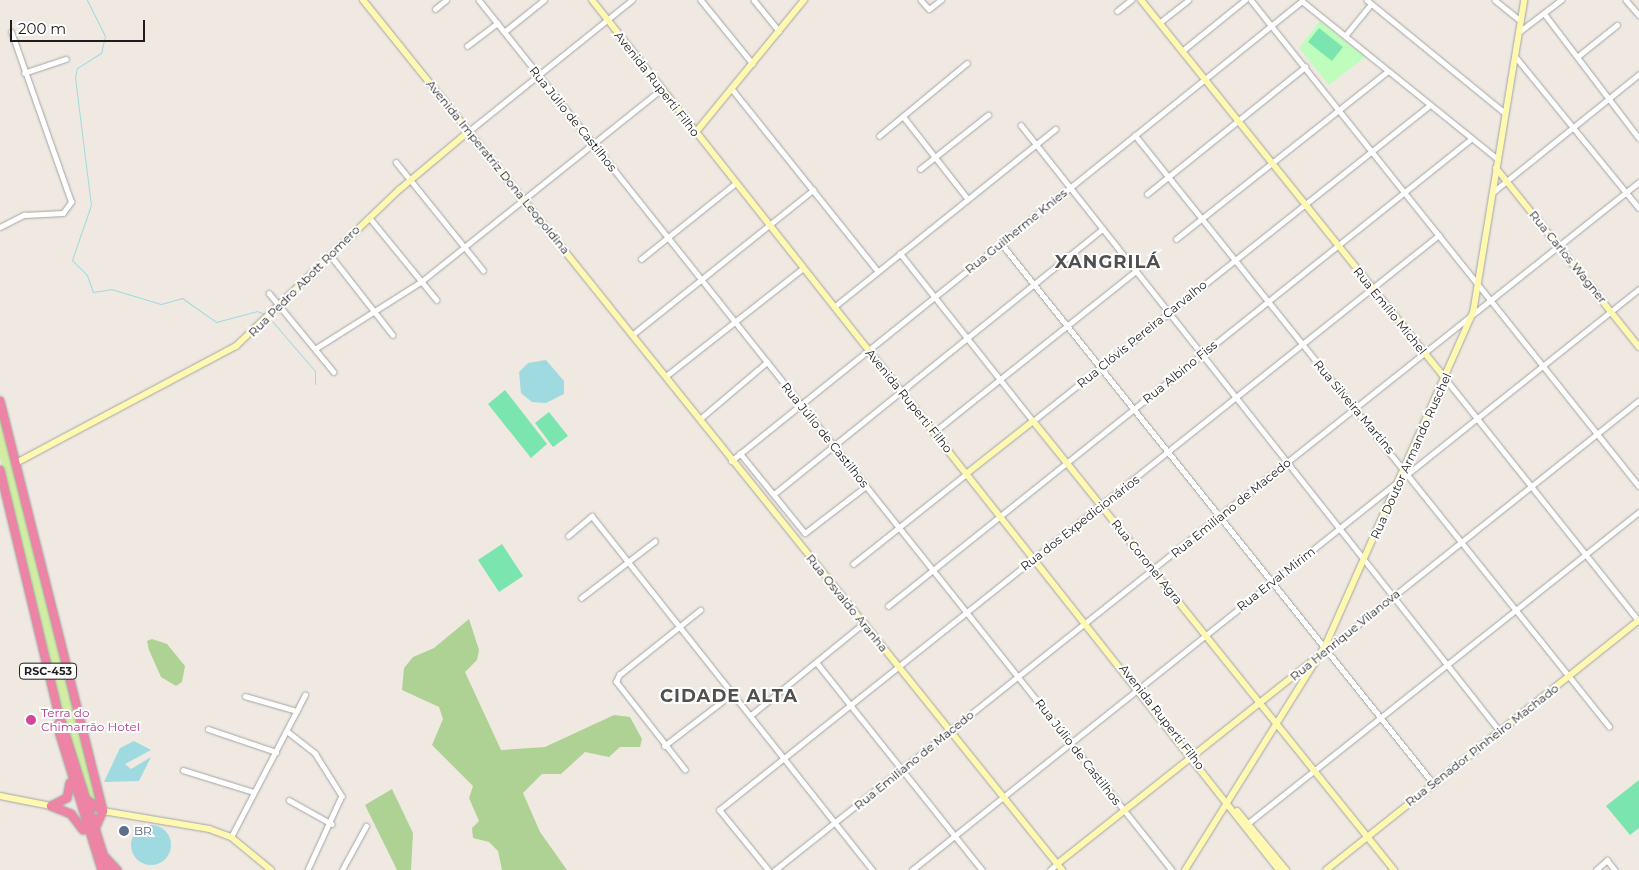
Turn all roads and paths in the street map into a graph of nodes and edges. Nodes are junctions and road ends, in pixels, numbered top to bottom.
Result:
1 (363, 0) edge
2 (446, 0) edge
3 (479, 0) edge
4 (544, 0) edge
5 (592, 0) edge
6 (632, 0) edge
7 (701, 0) edge
8 (754, 0) edge
9 (804, 0) edge
10 (922, 0) edge
11 (941, 0) edge
12 (1131, 0) edge
13 (1141, 0) edge
14 (1188, 0) edge
15 (1245, 0) edge
16 (1251, 0) edge
17 (1367, 0) edge
18 (1494, 0) edge
19 (1524, 0) edge
20 (1561, 0) edge
21 (1626, 0) edge
22 (1302, 1) edge
23 (1371, 4) junction
24 (435, 9) dead end
25 (1117, 11) dead end
26 (1544, 13) junction
27 (1639, 15) edge
28 (607, 20) junction
29 (1521, 21) junction
30 (1159, 22) junction
31 (497, 23) junction
32 (1617, 25) dead end
33 (1271, 26) junction
34 (779, 31) junction
35 (11, 32) dead end
36 (504, 32) junction
37 (1519, 32) junction
38 (1345, 36) junction
39 (467, 46) dead end
40 (1182, 51) junction
41 (1515, 55) junction
42 (1577, 57) junction
43 (66, 59) dead end
44 (967, 63) dead end
45 (753, 64) junction
46 (1305, 67) junction
47 (1388, 71) junction
48 (24, 73) junction
49 (1639, 74) edge
50 (538, 75) junction
51 (1204, 79) junction
52 (732, 89) junction
53 (662, 90) junction
54 (1610, 100) junction
55 (1430, 105) junction
56 (1339, 109) junction
57 (1505, 112) junction
58 (988, 115) dead end
59 (903, 116) junction
60 (1238, 120) junction
61 (1021, 125) dead end
62 (1574, 128) junction
63 (1055, 129) dead end
64 (469, 131) junction
65 (696, 132) junction
66 (1135, 135) junction
67 (878, 136) dead end
68 (1471, 138) junction
69 (1639, 138) edge
70 (593, 144) junction
71 (1036, 144) junction
72 (1372, 150) junction
73 (935, 157) junction
74 (1498, 159) junction
75 (396, 162) dead end
76 (1272, 163) junction
77 (1496, 168) junction
78 (920, 169) dead end
79 (1168, 177) junction
80 (410, 180) junction
81 (1507, 181) junction
82 (1639, 182) edge
83 (736, 183) junction
84 (1070, 188) junction
85 (813, 190) junction
86 (1405, 191) junction
87 (1492, 192) junction
88 (1626, 192) junction
89 (1147, 194) dead end
90 (968, 199) junction
91 (524, 200) junction
92 (1305, 204) junction
93 (1639, 208) edge
94 (369, 217) junction
95 (1202, 218) junction
96 (770, 226) junction
97 (0, 227) edge
98 (1103, 229) junction
99 (1439, 234) junction
100 (668, 237) junction
101 (1176, 239) dead end
102 (1001, 243) junction
103 (1338, 245) junction
104 (1559, 246) junction
105 (464, 247) junction
106 (900, 253) junction
107 (331, 256) junction
108 (641, 259) dead end
109 (1235, 260) junction
110 (803, 268) junction
111 (483, 270) dead end
112 (878, 271) junction
113 (1136, 271) junction
114 (702, 280) junction
115 (422, 281) junction
116 (1035, 284) junction
117 (1479, 286) junction
118 (1639, 288) edge
119 (1371, 290) junction
120 (269, 293) dead end
121 (935, 297) junction
122 (437, 300) dead end
123 (1490, 300) junction
124 (1268, 301) junction
125 (281, 307) junction
126 (834, 307) junction
127 (1611, 311) junction
128 (375, 312) junction
129 (1169, 312) junction
130 (1473, 313) junction
131 (735, 322) junction
132 (1068, 325) junction
133 (393, 335) dead end
134 (632, 335) junction
135 (968, 338) junction
136 (1302, 344) junction
137 (1639, 347) edge
138 (315, 349) junction
139 (868, 350) junction
140 (1424, 353) junction
141 (1203, 354) junction
142 (767, 362) junction
143 (1543, 366) junction
144 (1101, 367) junction
145 (334, 372) dead end
146 (666, 376) junction
147 (1445, 378) junction
148 (1000, 379) junction
149 (901, 392) junction
150 (1237, 397) junction
151 (1639, 400) edge
152 (0, 402) edge
153 (800, 405) junction
154 (1134, 409) junction
155 (1354, 409) junction
156 (1477, 418) junction
157 (700, 419) junction
158 (1033, 421) junction
159 (934, 432) junction
160 (1598, 434) junction
161 (834, 446) junction
162 (1168, 452) junction
163 (740, 453) junction
164 (731, 461) junction
165 (1289, 462) junction
166 (16, 463) junction
167 (1067, 463) junction
168 (1406, 468) junction
169 (0, 470) edge
170 (966, 474) junction
171 (1410, 474) junction
172 (1400, 483) junction
173 (866, 486) junction
174 (1531, 486) junction
175 (1639, 486) edge
176 (0, 488) edge
177 (774, 494) junction
178 (1102, 505) junction
179 (1639, 512) edge
180 (1000, 516) junction
181 (1220, 517) junction
182 (899, 527) junction
183 (1341, 528) junction
184 (568, 536) dead end
185 (655, 541) dead end
186 (1461, 542) junction
187 (1586, 555) junction
188 (1365, 557) junction
189 (1035, 558) junction
190 (629, 561) junction
191 (854, 564) dead end
192 (1153, 569) junction
193 (933, 570) junction
194 (1272, 582) junction
195 (1396, 595) junction
196 (581, 598) dead end
197 (888, 606) dead end
198 (700, 610) dead end
199 (1516, 611) junction
200 (967, 612) junction
201 (1639, 620) edge
202 (864, 623) junction
203 (1088, 623) junction
204 (680, 627) junction
205 (1206, 634) junction
206 (1328, 647) junction
207 (1319, 656) junction
208 (1450, 662) junction
209 (817, 663) junction
210 (899, 667) junction
211 (1019, 677) junction
212 (1568, 677) junction
213 (1139, 688) junction
214 (733, 693) junction
215 (305, 695) dead end
216 (245, 696) dead end
217 (1260, 703) junction
218 (849, 706) junction
219 (297, 711) junction
220 (750, 715) junction
221 (1382, 717) junction
222 (1277, 725) junction
223 (1609, 726) dead end
224 (208, 729) dead end
225 (1499, 730) junction
226 (287, 732) junction
227 (948, 732) junction
228 (1072, 742) junction
229 (664, 746) junction
230 (276, 752) junction
231 (1192, 756) junction
232 (784, 757) junction
233 (66, 764) junction
234 (183, 770) dead end
235 (686, 770) dead end
236 (901, 770) junction
237 (1314, 770) junction
238 (1433, 783) junction
239 (254, 792) junction
240 (0, 796) edge
241 (82, 796) junction
242 (1002, 798) junction
243 (289, 800) dead end
244 (1227, 801) junction
245 (51, 806) junction
246 (103, 811) junction
247 (1125, 811) junction
248 (836, 822) junction
249 (332, 824) junction
250 (1246, 824) junction
251 (366, 826) dead end
252 (94, 834) junction
253 (955, 836) junction
254 (231, 837) junction
255 (1368, 837) junction
256 (97, 850) junction
257 (1057, 864) junction
258 (102, 870) edge
259 (108, 870) edge
260 (117, 870) edge
261 (271, 870) edge
262 (308, 870) edge
263 (342, 870) edge
264 (768, 870) edge
265 (775, 870) edge
266 (874, 870) edge
267 (912, 870) edge
268 (982, 870) edge
269 (1050, 870) edge
270 (1062, 870) edge
271 (1172, 870) edge
272 (1185, 870) edge
273 (1279, 870) edge
274 (1286, 870) edge
275 (1326, 870) edge
276 (1394, 870) edge
277 (1596, 870) edge
278 (1615, 870) edge

1 - 64 main road, Avenida Imperatriz Dona Leopoldina
2 - 24 street
3 - 31 street, Rua Júlio de Castilhos
4 - 36 street
5 - 28 main road, Avenida Ruperti Filho
6 - 28 street
7 - 45 street
8 - 34 street
9 - 34 main road
10 - 11 street
12 - 25 street
13 - 30 main road, Rua Emílio Michel
14 - 30 street
15 - 40 street
16 - 33 street
17 - 23 street
18 - 29 street
19 - 29 main road, Rua Doutor Armando Ruschel
20 - 26 street
21 - 27 street
22 - 33 street, Rua Guilherme Knies
22 - 38 street
23 - 38 street
23 - 57 street
26 - 37 street
26 - 42 street
28 - 50 street
28 - 53 main road, Avenida Ruperti Filho
29 - 37 main road, Rua Doutor Armando Ruschel
30 - 40 main road, Rua Emílio Michel
31 - 36 street, Rua Júlio de Castilhos
31 - 39 street
32 - 42 street
33 - 46 street
33 - 51 street, Rua Guilherme Knies
34 - 45 main road
35 - 48 street
36 - 50 street, Rua Júlio de Castilhos
37 - 41 main road, Rua Doutor Armando Ruschel
38 - 47 street
40 - 51 main road, Rua Emílio Michel
41 - 57 main road, Rua Doutor Armando Ruschel
41 - 62 street
42 - 54 street
43 - 48 street
44 - 59 street
45 - 52 main road
46 - 56 street
46 - 60 street
47 - 55 street
47 - 56 street
48 - 97 street
49 - 54 street
50 - 64 street
50 - 70 street, Rua Júlio de Castilhos
51 - 60 main road, Rua Emílio Michel
51 - 66 street, Rua Guilherme Knies
52 - 65 main road
52 - 85 street
53 - 65 main road, Avenida Ruperti Filho
53 - 70 street
54 - 62 street
54 - 69 street
55 - 68 street
55 - 72 street, Rua Clóvis Pereira Carvalho
56 - 72 street
56 - 76 street
57 - 74 main road, Rua Doutor Armando Ruschel
58 - 73 street
59 - 67 street
59 - 73 street
60 - 76 main road, Rua Emílio Michel
60 - 79 street
61 - 71 street
62 - 81 street
62 - 88 street
63 - 71 street
64 - 80 main road, Rua Pedro Abott Romero
64 - 91 main road, Avenida Imperatriz Dona Leopoldina
65 - 83 main road, Avenida Ruperti Filho
66 - 79 street, Rua Silveira Martins
66 - 84 street, Rua Guilherme Knies
68 - 74 street
68 - 86 street, Rua Albino Fiss
70 - 91 street
70 - 100 street, Rua Júlio de Castilhos
71 - 84 street
71 - 90 street
72 - 86 street
72 - 92 street, Rua Clóvis Pereira Carvalho
73 - 78 street
73 - 90 street
74 - 77 main road, Rua Doutor Armando Ruschel
75 - 80 street
76 - 92 main road, Rua Emílio Michel
76 - 95 street
77 - 81 main road, Rua Carlos Wagner
77 - 87 main road, Rua Doutor Armando Ruschel
79 - 89 street
79 - 95 street, Rua Silveira Martins
80 - 94 main road, Rua Pedro Abott Romero
80 - 105 street
81 - 87 street
81 - 104 main road, Rua Carlos Wagner
82 - 88 street, Rua Emiliano de Macedo
83 - 96 main road, Avenida Ruperti Filho
83 - 100 street
84 - 98 street
84 - 102 street, Rua Guilherme Knies
85 - 96 street
85 - 112 street
86 - 99 street
86 - 103 street, Rua Albino Fiss
87 - 117 main road, Rua Doutor Armando Ruschel
88 - 93 street
88 - 104 street, Rua Emiliano de Macedo
90 - 106 street
91 - 105 street
91 - 134 main road, Avenida Imperatriz Dona Leopoldina
92 - 103 main road, Rua Emílio Michel
92 - 109 street, Rua Clóvis Pereira Carvalho
94 - 107 main road, Rua Pedro Abott Romero
94 - 115 street
95 - 101 street
95 - 109 street, Rua Silveira Martins
96 - 110 main road, Avenida Ruperti Filho
96 - 114 street
98 - 113 street
98 - 116 street
99 - 117 street
99 - 119 street, Rua dos Expedicionários
100 - 108 street
100 - 114 street, Rua Júlio de Castilhos
102 - 116 street
102 - 121 street, Rua Guilherme Knies
103 - 119 main road, Rua Emílio Michel
103 - 124 street, Rua Albino Fiss
104 - 123 street, Rua Emiliano de Macedo
104 - 127 main road, Rua Carlos Wagner
105 - 111 street
105 - 115 street
106 - 112 street
106 - 121 street, Rua Coronel Agra
107 - 125 main road, Rua Pedro Abott Romero
107 - 128 street
109 - 124 street, Rua Silveira Martins
109 - 129 street, Rua Clóvis Pereira Carvalho
110 - 126 main road, Avenida Ruperti Filho
110 - 131 street
112 - 126 street
113 - 129 street
113 - 132 street
114 - 131 street, Rua Júlio de Castilhos
114 - 134 street
115 - 122 street
115 - 128 street
116 - 132 street
116 - 135 street
117 - 123 street
117 - 130 main road, Rua Doutor Armando Ruschel
118 - 127 street, Rua Erval Mirim
119 - 136 street, Rua dos Expedicionários
119 - 140 main road, Rua Emílio Michel
120 - 125 street
121 - 135 street, Rua Coronel Agra
121 - 139 street, Rua Guilherme Knies
123 - 130 street, Rua Emiliano de Macedo
123 - 143 street
124 - 136 street, Rua Silveira Martins
124 - 141 street, Rua Albino Fiss
125 - 138 street
125 - 166 main road, Rua Pedro Abott Romero
126 - 139 main road, Avenida Ruperti Filho
127 - 137 main road, Rua Carlos Wagner
127 - 143 street, Rua Erval Mirim
128 - 133 street
128 - 138 street
129 - 141 street
129 - 144 street, Rua Clóvis Pereira Carvalho
130 - 140 street, Rua Emiliano de Macedo
130 - 147 main road, Rua Doutor Armando Ruschel
131 - 142 street, Rua Júlio de Castilhos
131 - 146 street
132 - 144 street
132 - 148 street
134 - 146 main road, Rua Osvaldo Aranha
135 - 148 street, Rua Coronel Agra
135 - 149 street
136 - 150 street, Rua dos Expedicionários
136 - 155 street, Rua Silveira Martins
138 - 145 street
139 - 149 main road, Avenida Ruperti Filho
139 - 153 street, Rua Guilherme Knies
140 - 147 main road, Rua Emílio Michel
140 - 155 street, Rua Emiliano de Macedo
141 - 150 street
141 - 154 street, Rua Albino Fiss
142 - 153 street, Rua Júlio de Castilhos
142 - 157 street
143 - 156 street, Rua Erval Mirim
143 - 160 street
144 - 154 street
144 - 158 street, Rua Clóvis Pereira Carvalho
146 - 157 main road, Rua Osvaldo Aranha
147 - 156 street, Rua Emílio Michel
147 - 168 main road, Rua Doutor Armando Ruschel
148 - 158 street, Rua Coronel Agra
148 - 159 street
149 - 159 main road, Avenida Ruperti Filho
149 - 161 street
150 - 162 street, Rua dos Expedicionários
150 - 165 street
151 - 160 street, Rua Henrique Vilanova
152 - 166 highway
153 - 161 street, Rua Júlio de Castilhos
153 - 163 street, Rua Guilherme Knies
154 - 162 street
154 - 167 street, Rua Albino Fiss
155 - 165 street, Rua Emiliano de Macedo
155 - 168 street, Rua Silveira Martins
156 - 171 street, Rua Erval Mirim
156 - 174 street, Rua Emílio Michel
157 - 164 main road, Rua Osvaldo Aranha
158 - 167 main road, Rua Coronel Agra
158 - 170 main road, Rua Clóvis Pereira Carvalho
159 - 170 main road, Avenida Ruperti Filho
160 - 174 street, Rua Henrique Vilanova
160 - 175 street
161 - 173 street, Rua Júlio de Castilhos
161 - 177 street
162 - 178 street, Rua dos Expedicionários
162 - 181 street
163 - 164 street, Rua Guilherme Knies
163 - 177 street
164 - 202 main road, Rua Osvaldo Aranha
165 - 181 street, Rua Emiliano de Macedo
165 - 183 street
166 - 246 highway
167 - 178 main road, Rua Coronel Agra
167 - 180 street, Rua Albino Fiss
168 - 171 street, Rua Silveira Martins
168 - 172 main road, Rua Doutor Armando Ruschel
169 - 241 highway, RSC-453
170 - 180 main road, Avenida Ruperti Filho
170 - 182 street, Rua Clóvis Pereira Carvalho
171 - 172 street, Rua Erval Mirim
171 - 186 street, Rua Silveira Martins
172 - 183 street, Rua Erval Mirim
172 - 188 main road, Rua Doutor Armando Ruschel
173 - 177 street
173 - 182 street, Rua Júlio de Castilhos
174 - 186 street, Rua Henrique Vilanova
174 - 187 street, Rua Emílio Michel
176 - 233 highway, RSC-453
178 - 189 street, Rua dos Expedicionários
178 - 192 main road, Rua Coronel Agra
179 - 187 street
180 - 189 main road, Avenida Ruperti Filho
180 - 193 street, Rua Albino Fiss
181 - 192 street, Rua Emiliano de Macedo
181 - 194 street
182 - 191 street, Rua Clóvis Pereira Carvalho
182 - 193 street, Rua Júlio de Castilhos
183 - 188 street
183 - 194 street, Rua Erval Mirim
184 - 190 street
185 - 190 street
186 - 195 street, Rua Henrique Vilanova
186 - 199 street, Rua Silveira Martins
187 - 199 street
187 - 201 street, Rua Emílio Michel
188 - 195 street
188 - 206 main road, Rua Doutor Armando Ruschel
189 - 200 street, Rua dos Expedicionários
189 - 203 main road, Avenida Ruperti Filho
190 - 196 street
190 - 204 street
192 - 203 street, Rua Emiliano de Macedo
192 - 205 main road, Rua Coronel Agra
193 - 197 street, Rua Albino Fiss
193 - 200 street, Rua Júlio de Castilhos
194 - 205 street, Rua Erval Mirim
194 - 206 street
195 - 206 street, Rua Henrique Vilanova
195 - 208 street
198 - 204 street
199 - 208 street
199 - 212 street, Rua Silveira Martins
200 - 210 street, Rua dos Expedicionários
200 - 211 street, Rua Júlio de Castilhos
201 - 212 main road, Rua Senador Pinheiro Machado
202 - 209 street
202 - 210 main road, Rua Osvaldo Aranha
203 - 211 street, Rua Emiliano de Macedo
203 - 213 main road, Avenida Ruperti Filho
204 - 214 street
204 - 229 street
205 - 213 street, Rua Erval Mirim
205 - 217 main road, Rua Coronel Agra
206 - 207 main road, Rua Doutor Armando Ruschel
206 - 221 street
207 - 217 main road, Rua Henrique Vilanova
207 - 222 main road, Rua Doutor Armando Ruschel
208 - 221 street
208 - 225 street
209 - 218 street
209 - 220 street
210 - 218 street, Rua dos Expedicionários
210 - 227 main road, Rua Osvaldo Aranha
211 - 227 street, Rua Emiliano de Macedo
211 - 228 street, Rua Júlio de Castilhos
212 - 223 street, Rua Silveira Martins
212 - 225 main road, Rua Senador Pinheiro Machado
213 - 228 street, Rua Erval Mirim
213 - 231 main road, Avenida Ruperti Filho
214 - 220 street
214 - 229 street
215 - 219 street
216 - 219 street
217 - 222 main road, Rua Coronel Agra
217 - 231 main road, Rua Henrique Vilanova
218 - 232 street, Rua dos Expedicionários
218 - 236 street
219 - 226 street
220 - 232 street
221 - 237 street
221 - 238 street
222 - 237 main road, Rua Coronel Agra
222 - 244 main road, Rua Doutor Armando Ruschel
224 - 230 street
225 - 238 main road, Rua Senador Pinheiro Machado
226 - 230 street
226 - 249 street
227 - 236 street, Rua Emiliano de Macedo
227 - 242 main road, Rua Osvaldo Aranha
228 - 242 street, Rua Erval Mirim
228 - 247 street, Rua Júlio de Castilhos
229 - 235 street
230 - 239 street
231 - 244 main road, Avenida Ruperti Filho
231 - 247 main road, Rua Henrique Vilanova
232 - 248 street
232 - 264 street, Rua dos Expedicionários
233 - 245 highway
233 - 256 highway, RSC-453
234 - 239 street
236 - 248 street, Rua Emiliano de Macedo
236 - 253 street
237 - 250 street
237 - 255 main road, Rua Coronel Agra
238 - 255 main road, Rua Senador Pinheiro Machado
239 - 254 street
240 - 245 main road
241 - 246 highway
241 - 252 highway, RSC-453
242 - 253 street, Rua Erval Mirim
242 - 257 main road, Rua Osvaldo Aranha
243 - 249 street
244 - 250 main road, Avenida Ruperti Filho
244 - 272 main road, Rua Doutor Armando Ruschel
245 - 256 highway
246 - 252 highway
246 - 254 main road
247 - 257 main road, Rua Henrique Vilanova
247 - 271 street, Rua Júlio de Castilhos
248 - 265 street, Rua Emiliano de Macedo
248 - 266 street
249 - 262 street
250 - 273 main road, Avenida Ruperti Filho
250 - 274 main road, Avenida Ruperti Filho
251 - 263 street
252 - 256 highway, RSC-453
253 - 267 street, Rua Erval Mirim
253 - 268 street
254 - 261 main road
255 - 275 main road, Rua Senador Pinheiro Machado
255 - 276 main road, Rua Coronel Agra
256 - 258 highway, RSC-453
256 - 259 highway, RSC-453
256 - 260 highway
257 - 269 street, Rua Henrique Vilanova
257 - 270 main road, Rua Osvaldo Aranha
277 - 278 street

